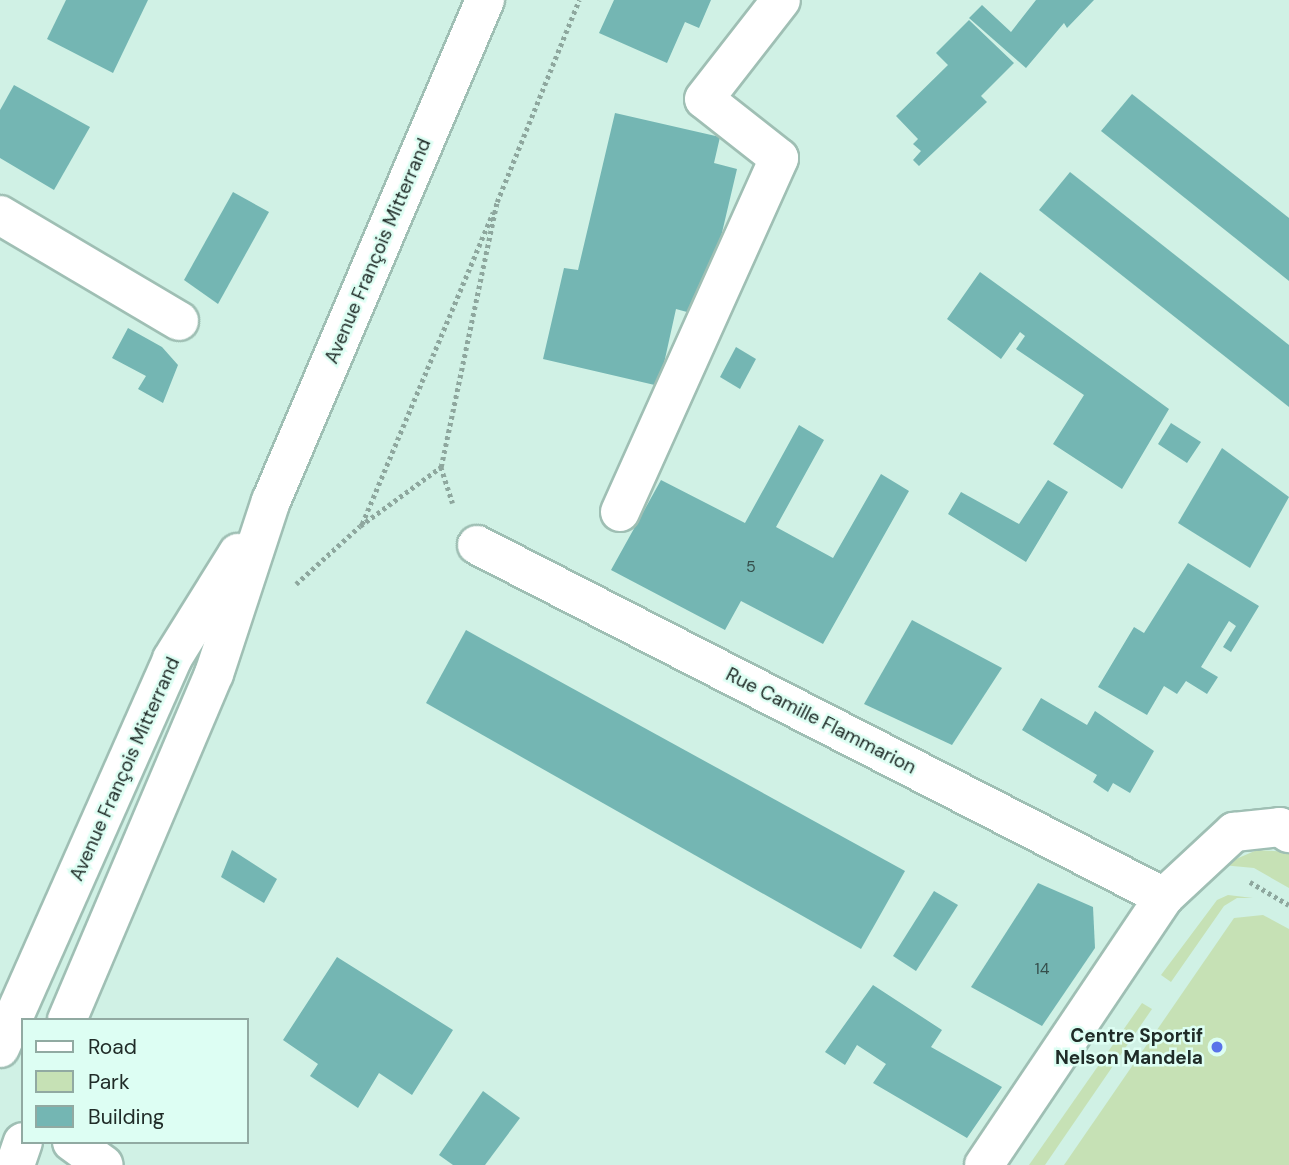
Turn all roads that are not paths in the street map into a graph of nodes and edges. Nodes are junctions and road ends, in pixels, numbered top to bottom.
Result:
1 (485, 0) edge
2 (781, 0) edge
3 (0, 215) edge
4 (179, 321) dead end
5 (271, 501) junction
6 (620, 512) dead end
7 (477, 545) dead end
8 (1289, 833) edge
9 (1164, 897) junction
10 (68, 1018) edge
11 (0, 1048) edge
12 (22, 1144) edge
13 (75, 1144) edge
14 (15, 1165) edge
15 (104, 1165) edge
16 (984, 1165) edge

1 - 5 main road, Avenue François Mitterrand
2 - 6 main road
3 - 4 main road
5 - 10 main road, Avenue François Mitterrand
5 - 11 main road, Avenue François Mitterrand
7 - 9 main road, Rue Camille Flammarion
8 - 9 main road
9 - 16 main road
12 - 14 main road
13 - 15 main road

